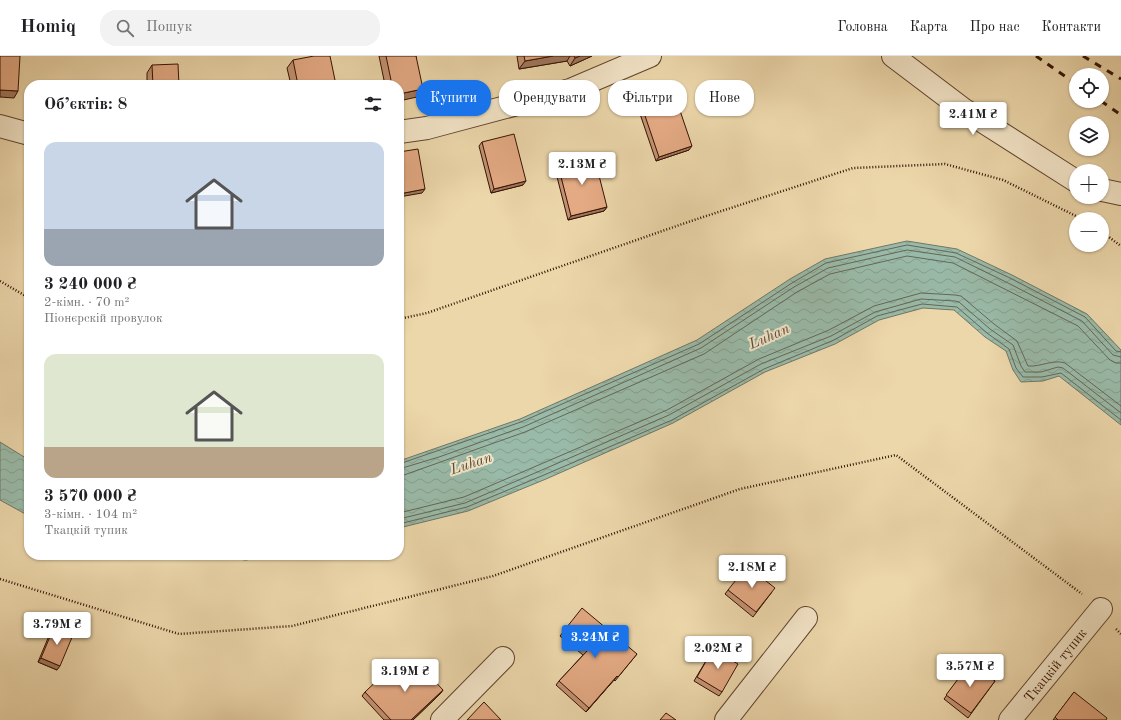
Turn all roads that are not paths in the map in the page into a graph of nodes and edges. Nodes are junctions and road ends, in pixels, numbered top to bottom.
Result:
1 (650, 56) edge
2 (893, 56) edge
3 (0, 126) edge
4 (404, 131) edge
5 (24, 133) edge
6 (1069, 177) edge
7 (1109, 191) edge
8 (1121, 194) edge
9 (1101, 609) road end
10 (806, 618) dead end
11 (503, 658) dead end
12 (442, 720) edge
13 (726, 720) edge
14 (1010, 720) edge

1 - 4 street
2 - 6 street
3 - 5 street
7 - 8 street
9 - 14 street, Ткацкій тупик
10 - 13 street
11 - 12 street

